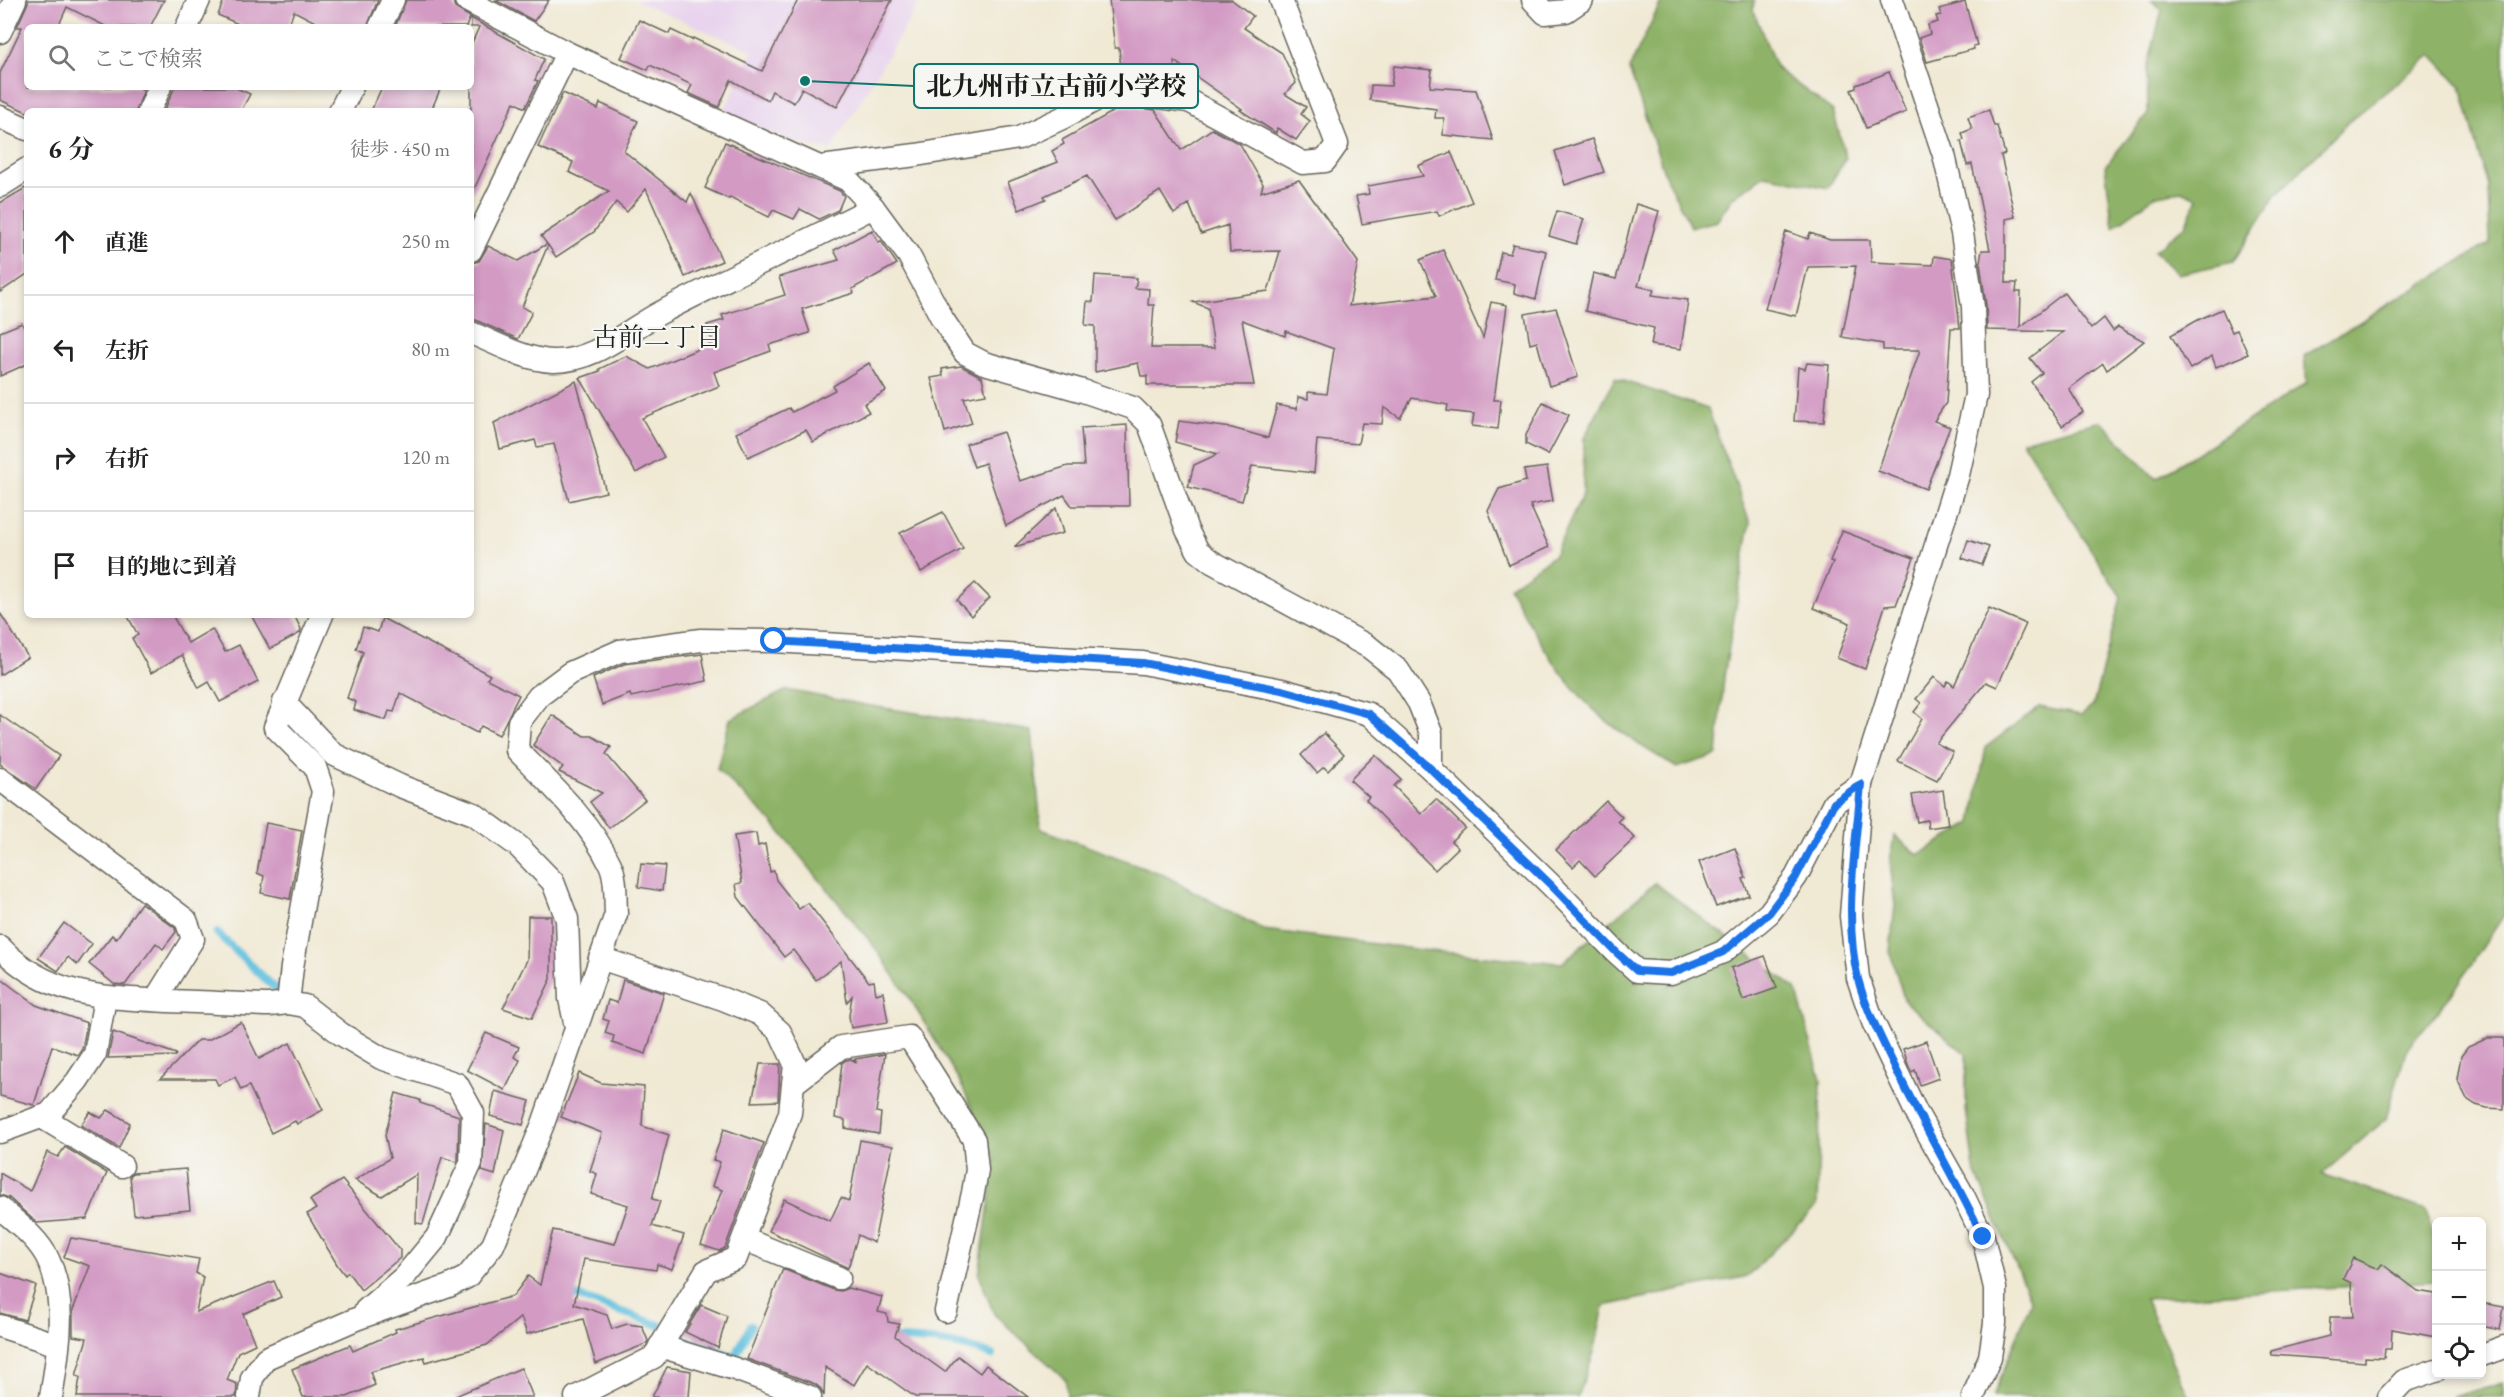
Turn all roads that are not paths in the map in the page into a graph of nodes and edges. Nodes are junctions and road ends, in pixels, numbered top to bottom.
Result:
1 (15, 0) edge
2 (199, 0) edge
3 (393, 0) edge
4 (466, 0) edge
5 (1281, 0) edge
6 (1533, 0) edge
7 (1582, 0) edge
8 (1892, 0) edge
9 (188, 24) edge
10 (381, 24) edge
11 (0, 32) edge
12 (567, 52) junction
13 (159, 90) edge
14 (350, 90) edge
15 (150, 108) edge
16 (342, 108) edge
17 (0, 117) edge
18 (24, 128) edge
19 (822, 167) junction
20 (24, 172) edge
21 (0, 186) edge
22 (873, 207) junction
23 (474, 244) edge
24 (474, 334) edge
25 (321, 618) edge
26 (284, 702) junction
27 (1431, 769) junction
28 (0, 779) edge
29 (1861, 784) junction
30 (0, 947) edge
31 (600, 958) junction
32 (105, 998) junction
33 (155, 1000) junction
34 (288, 1003) junction
35 (576, 1028) junction
36 (793, 1084) junction
37 (42, 1117) junction
38 (0, 1132) edge
39 (122, 1166) dead end
40 (0, 1208) edge
41 (744, 1239) junction
42 (839, 1278) dead end
43 (946, 1311) dead end
44 (356, 1319) junction
45 (0, 1326) edge
46 (58, 1345) junction
47 (660, 1346) junction
48 (2504, 1347) edge
49 (2486, 1353) edge
50 (2432, 1371) edge
51 (51, 1397) edge
52 (249, 1397) edge
53 (576, 1397) edge
54 (810, 1397) edge
55 (1973, 1397) edge
56 (2389, 1397) edge

1 - 11 street
2 - 9 street
3 - 10 street
4 - 12 street
5 - 19 street
6 - 7 street
8 - 29 street
12 - 19 street
12 - 23 street
13 - 15 street
14 - 16 street
17 - 18 street
19 - 22 street
20 - 21 street
22 - 24 street
22 - 27 street
25 - 26 street
26 - 34 street
26 - 35 street
27 - 29 street
27 - 31 street
28 - 33 street
29 - 55 street
30 - 32 street
31 - 35 street
31 - 36 street
32 - 33 street
32 - 37 street
33 - 34 street
34 - 44 street
35 - 44 street
36 - 41 street
36 - 43 street
37 - 38 street
37 - 39 street
40 - 46 street
41 - 42 street
41 - 47 street
44 - 52 street
45 - 46 street
46 - 51 street
47 - 53 street
47 - 54 street
48 - 49 street
50 - 56 street

